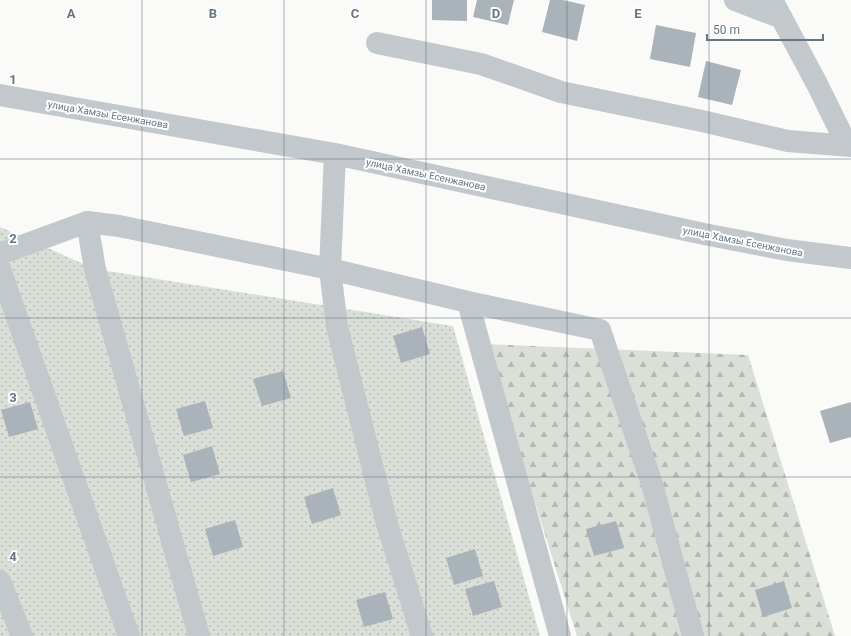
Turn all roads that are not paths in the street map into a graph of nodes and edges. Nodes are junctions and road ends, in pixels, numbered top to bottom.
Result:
1 (735, 0) edge
2 (777, 9) edge
3 (377, 43) dead end
4 (0, 95) edge
5 (851, 146) edge
6 (336, 154) junction
7 (87, 222) junction
8 (0, 254) edge
9 (851, 258) edge
10 (0, 269) edge
11 (330, 269) junction
12 (468, 302) junction
13 (0, 581) edge
14 (22, 636) edge
15 (129, 636) edge
16 (199, 636) edge
17 (422, 636) edge
18 (560, 636) edge
19 (693, 636) edge

1 - 2 street
2 - 5 street
3 - 5 street
4 - 6 street, улица Хамзы Есенжанова
6 - 9 street, улица Хамзы Есенжанова
6 - 11 street
7 - 8 street
7 - 11 street
7 - 16 street
10 - 15 street
11 - 12 street
11 - 17 street
12 - 18 street
12 - 19 street
13 - 14 street

